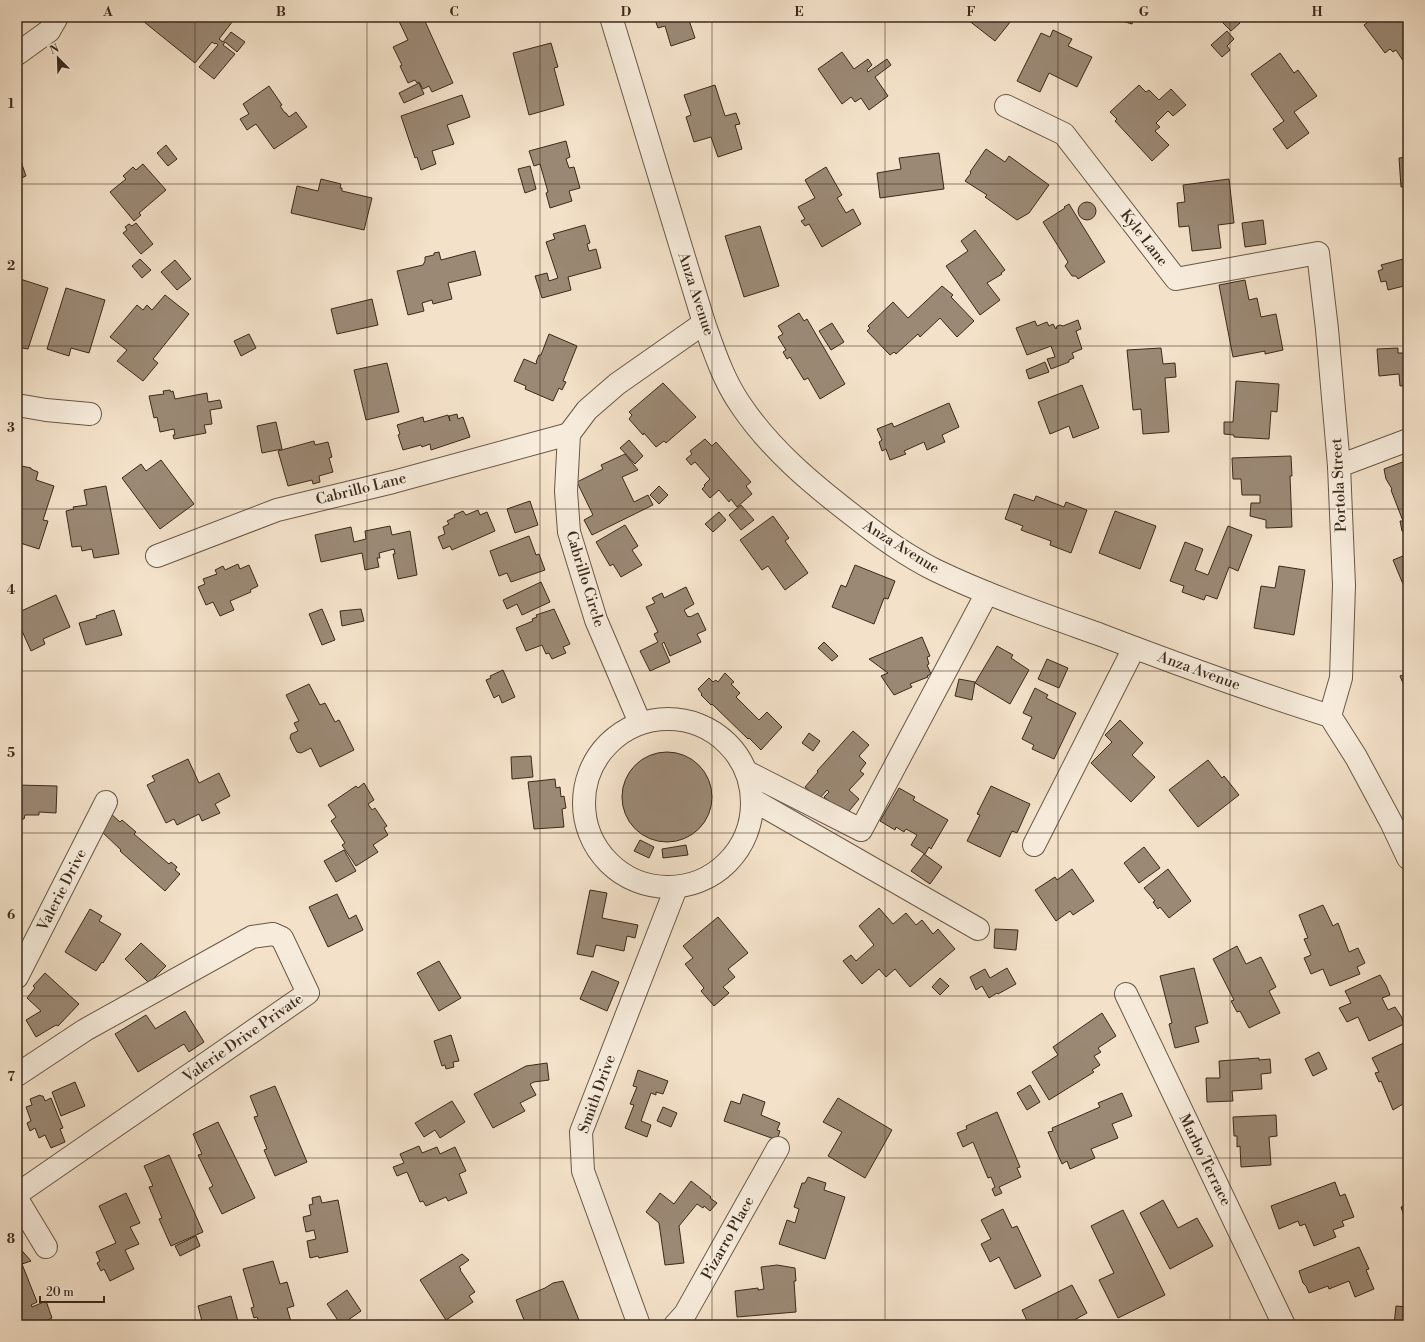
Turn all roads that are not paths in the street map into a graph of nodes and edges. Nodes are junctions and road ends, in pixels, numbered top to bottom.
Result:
1 (57, 17) edge
2 (611, 17) edge
3 (17, 54) edge
4 (1006, 106) dead end
5 (1318, 253) joint
6 (704, 323) junction
7 (17, 405) edge
8 (90, 414) dead end
9 (569, 434) junction
10 (1408, 440) edge
11 (1339, 466) junction
12 (157, 556) dead end
13 (987, 593) junction
14 (1134, 648) junction
15 (1330, 716) junction
16 (640, 723) junction
17 (747, 772) junction
18 (753, 800) junction
19 (106, 802) dead end
20 (1034, 845) dead end
21 (1408, 858) edge
22 (676, 888) junction
23 (978, 929) dead end
24 (17, 977) edge
25 (1126, 994) dead end
26 (17, 1075) edge
27 (778, 1148) dead end
28 (17, 1194) edge
29 (17, 1199) edge
30 (46, 1247) dead end
31 (639, 1325) edge
32 (675, 1325) edge
33 (1284, 1325) edge

1 - 3 street
2 - 6 street, Anza Avenue
4 - 5 street, Kyle Lane
5 - 11 street, Portola Street
6 - 9 street
6 - 13 street, Anza Avenue
7 - 8 street
9 - 12 street, Cabrillo Lane
9 - 16 street, Cabrillo Circle
10 - 11 street
11 - 15 street, Portola Street
13 - 14 street, Anza Avenue
13 - 17 street
14 - 15 street, Anza Avenue
14 - 20 street
15 - 21 street
16 - 17 street
16 - 22 street
17 - 18 street
18 - 22 street
18 - 23 street
19 - 24 street, Valerie Drive
22 - 31 street, Smith Drive
25 - 33 street, Marbo Terrace
26 - 28 street, Valerie Drive Private
27 - 32 street, Pizarro Place
29 - 30 street

